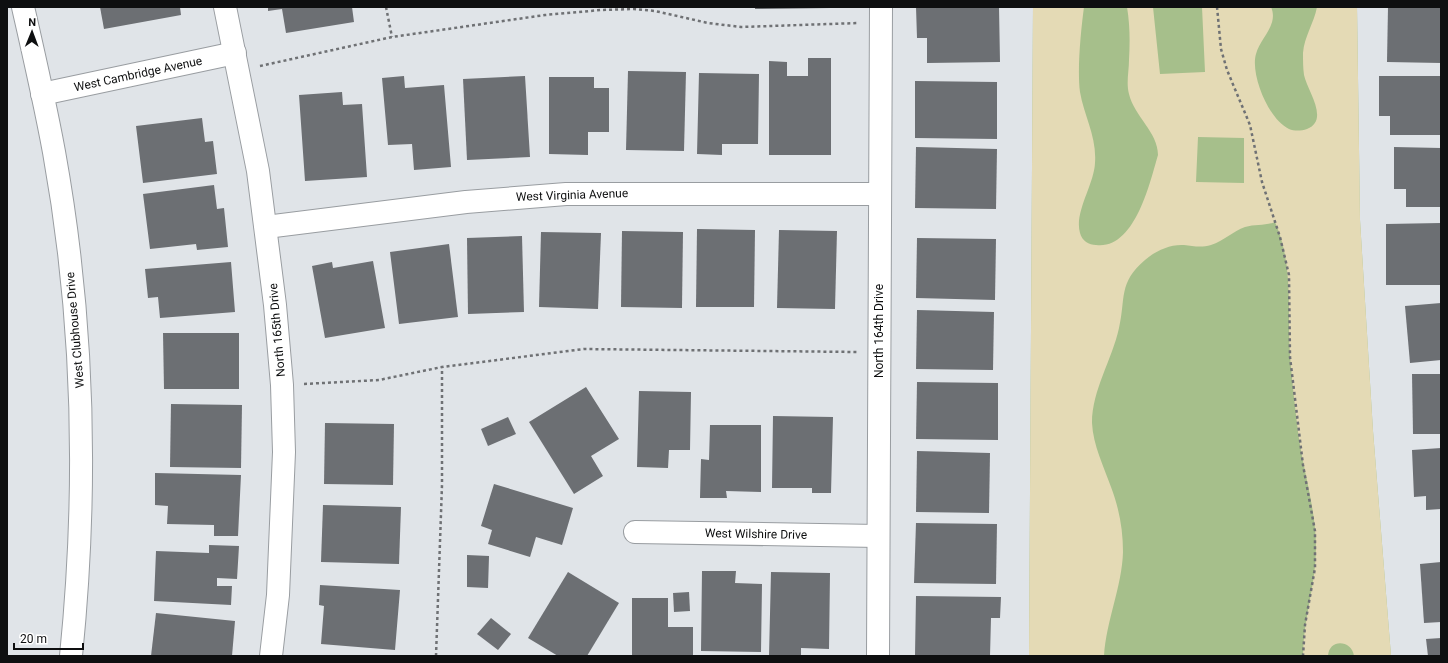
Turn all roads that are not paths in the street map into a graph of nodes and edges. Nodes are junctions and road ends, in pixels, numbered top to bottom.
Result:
1 (23, 7) edge
2 (224, 7) edge
3 (881, 15) edge
4 (237, 63) junction
5 (42, 94) junction
6 (879, 194) junction
7 (266, 227) junction
8 (635, 532) dead end
9 (878, 536) junction
10 (71, 656) edge
11 (271, 656) edge
12 (878, 656) edge

1 - 5 street, West Clubhouse Drive
2 - 4 street, North 165th Drive
3 - 6 street, North 164th Drive
4 - 5 street, West Cambridge Avenue
4 - 7 street, North 165th Drive
5 - 10 street, West Clubhouse Drive
6 - 7 street, West Virginia Avenue
6 - 9 street, North 164th Drive
7 - 11 street, North 165th Drive
8 - 9 street, West Wilshire Drive
9 - 12 street, North 164th Drive

